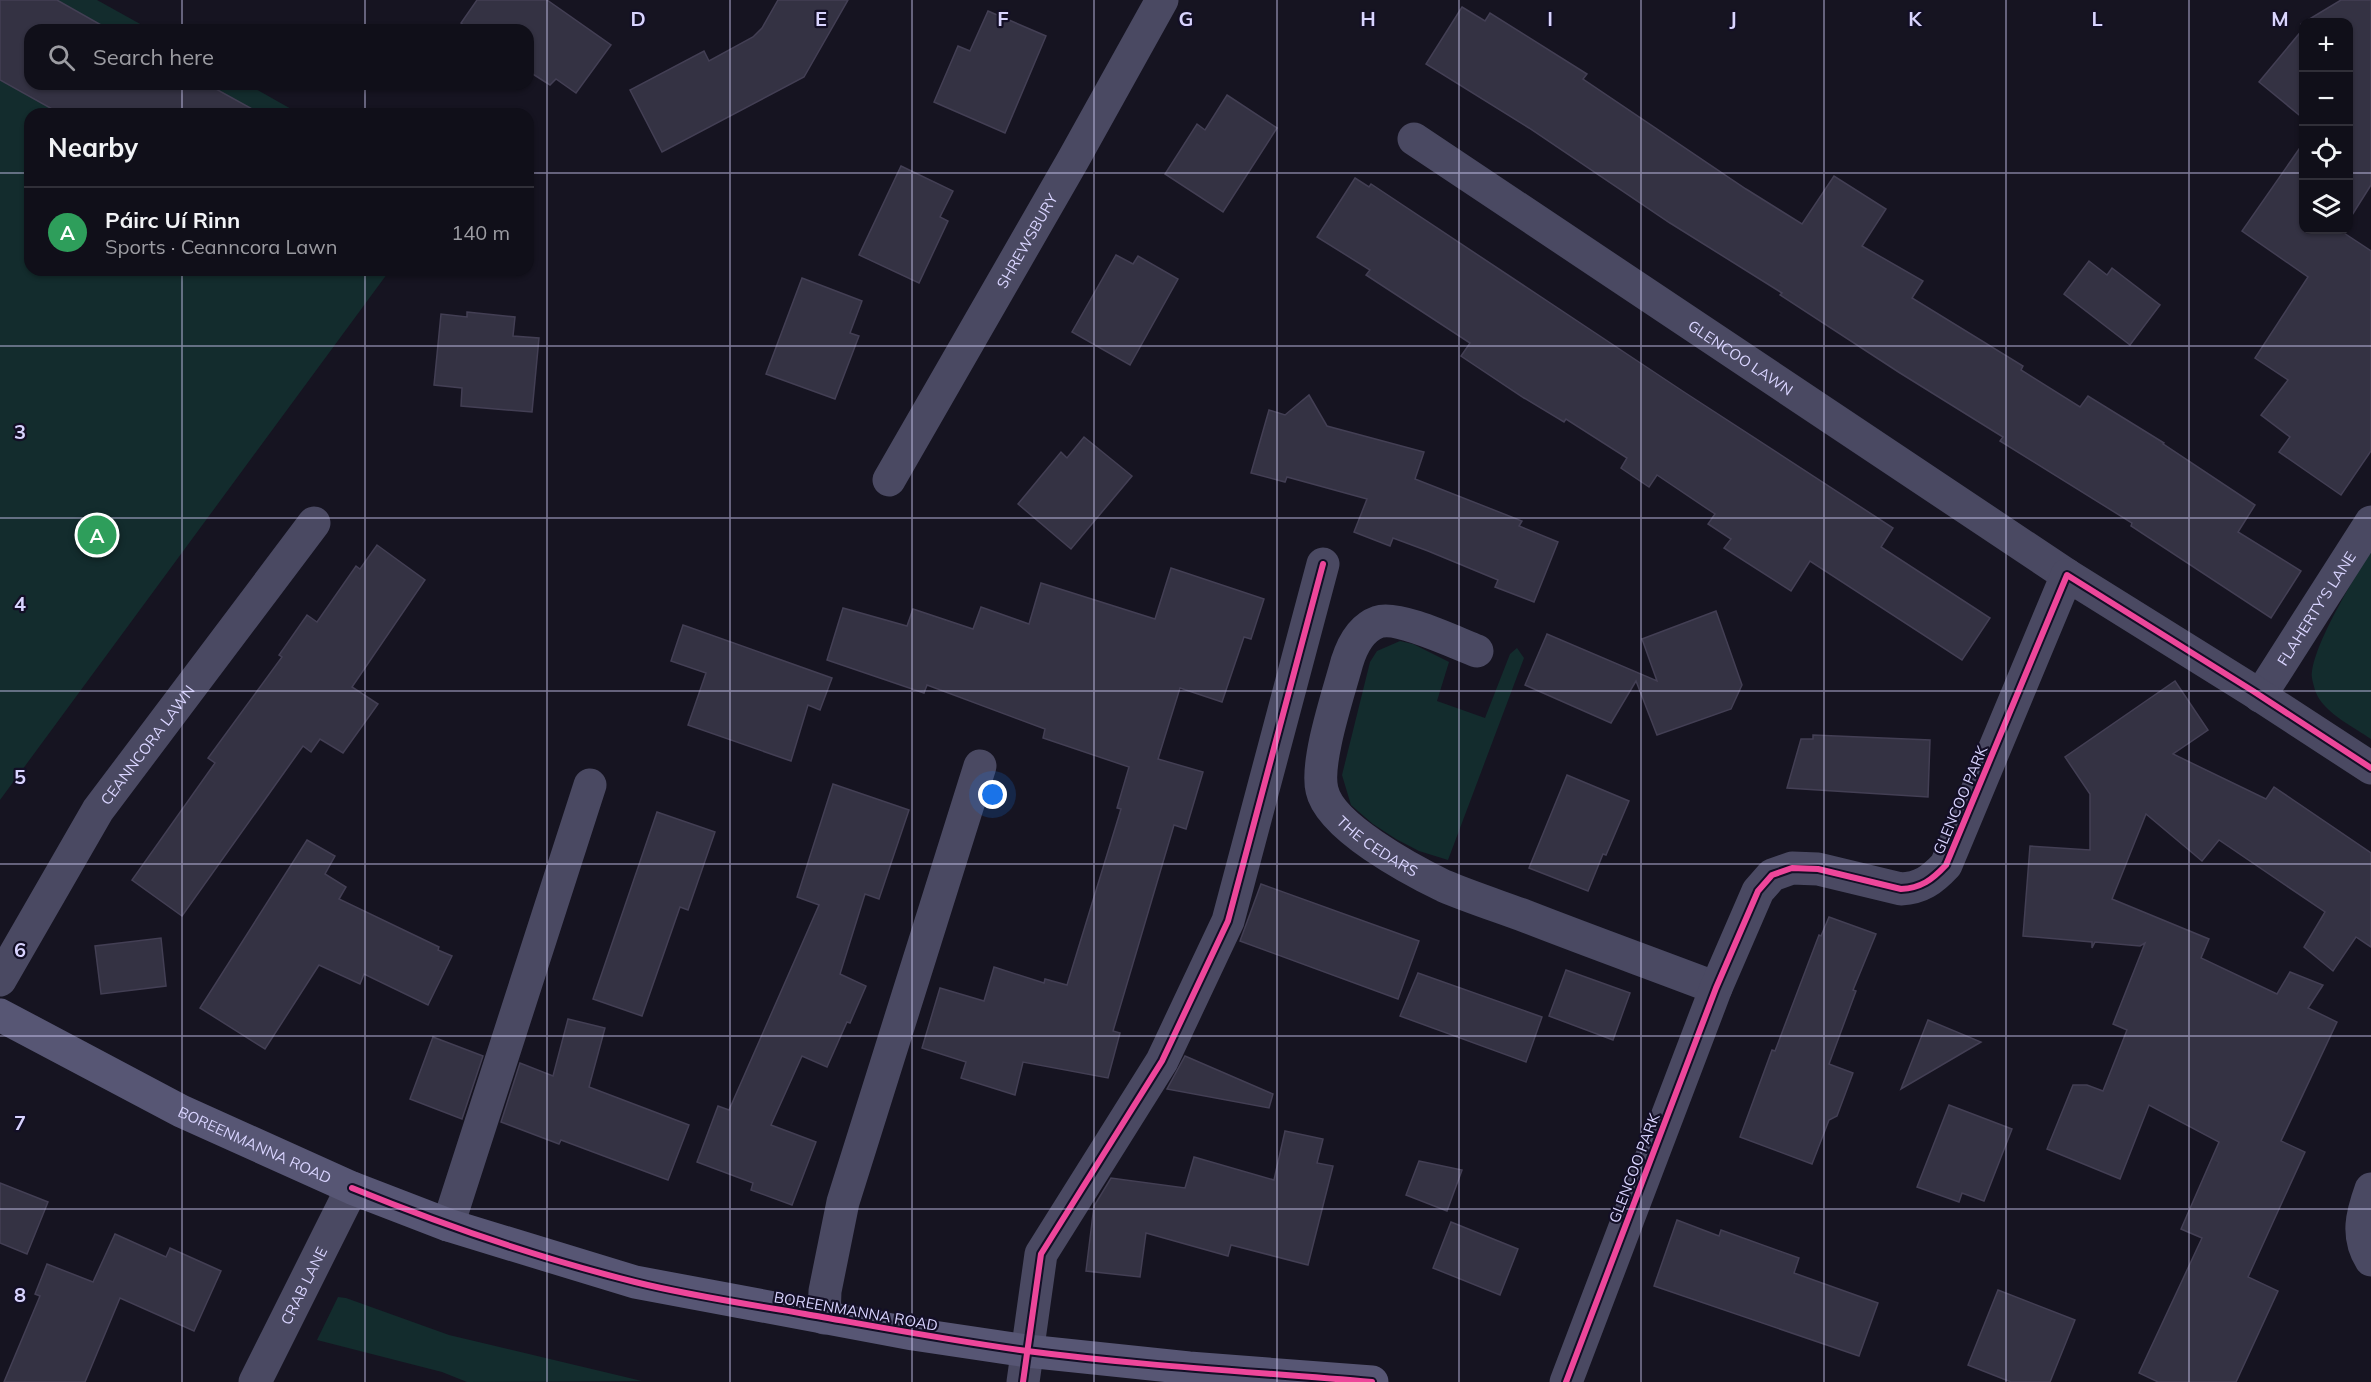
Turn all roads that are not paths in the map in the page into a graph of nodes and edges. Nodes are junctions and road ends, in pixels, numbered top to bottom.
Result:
1 (1162, 0) edge
2 (1413, 140) dead end
3 (889, 480) dead end
4 (2371, 522) edge
5 (314, 523) dead end
6 (1323, 564) dead end
7 (2067, 575) junction
8 (1477, 651) dead end
9 (2260, 696) junction
10 (980, 766) dead end
11 (2371, 768) edge
12 (590, 785) dead end
13 (0, 980) edge
14 (1716, 988) junction
15 (0, 1015) edge
16 (351, 1188) junction
17 (2371, 1189) edge
18 (448, 1225) junction
19 (2371, 1260) edge
20 (824, 1318) junction
21 (1025, 1366) edge
22 (255, 1382) edge
23 (1372, 1382) edge
24 (1566, 1382) edge

1 - 3 street, SHREWSBURY
2 - 7 street, GLENCOO LAWN
4 - 9 street, FLAHERTY'S LANE
5 - 13 street, CEANNCORA LAWN
6 - 21 street
7 - 9 street
7 - 14 street, GLENCOO PARK
8 - 14 street, THE CEDARS
9 - 11 street
10 - 20 street
12 - 18 street
14 - 24 street, GLENCOO PARK
15 - 16 main road, BOREENMANNA ROAD
16 - 18 main road, BOREENMANNA ROAD
16 - 22 street, CRAB LANE
17 - 19 street
18 - 20 main road, BOREENMANNA ROAD
20 - 21 main road, BOREENMANNA ROAD
21 - 23 main road, BOREENMANNA ROAD

